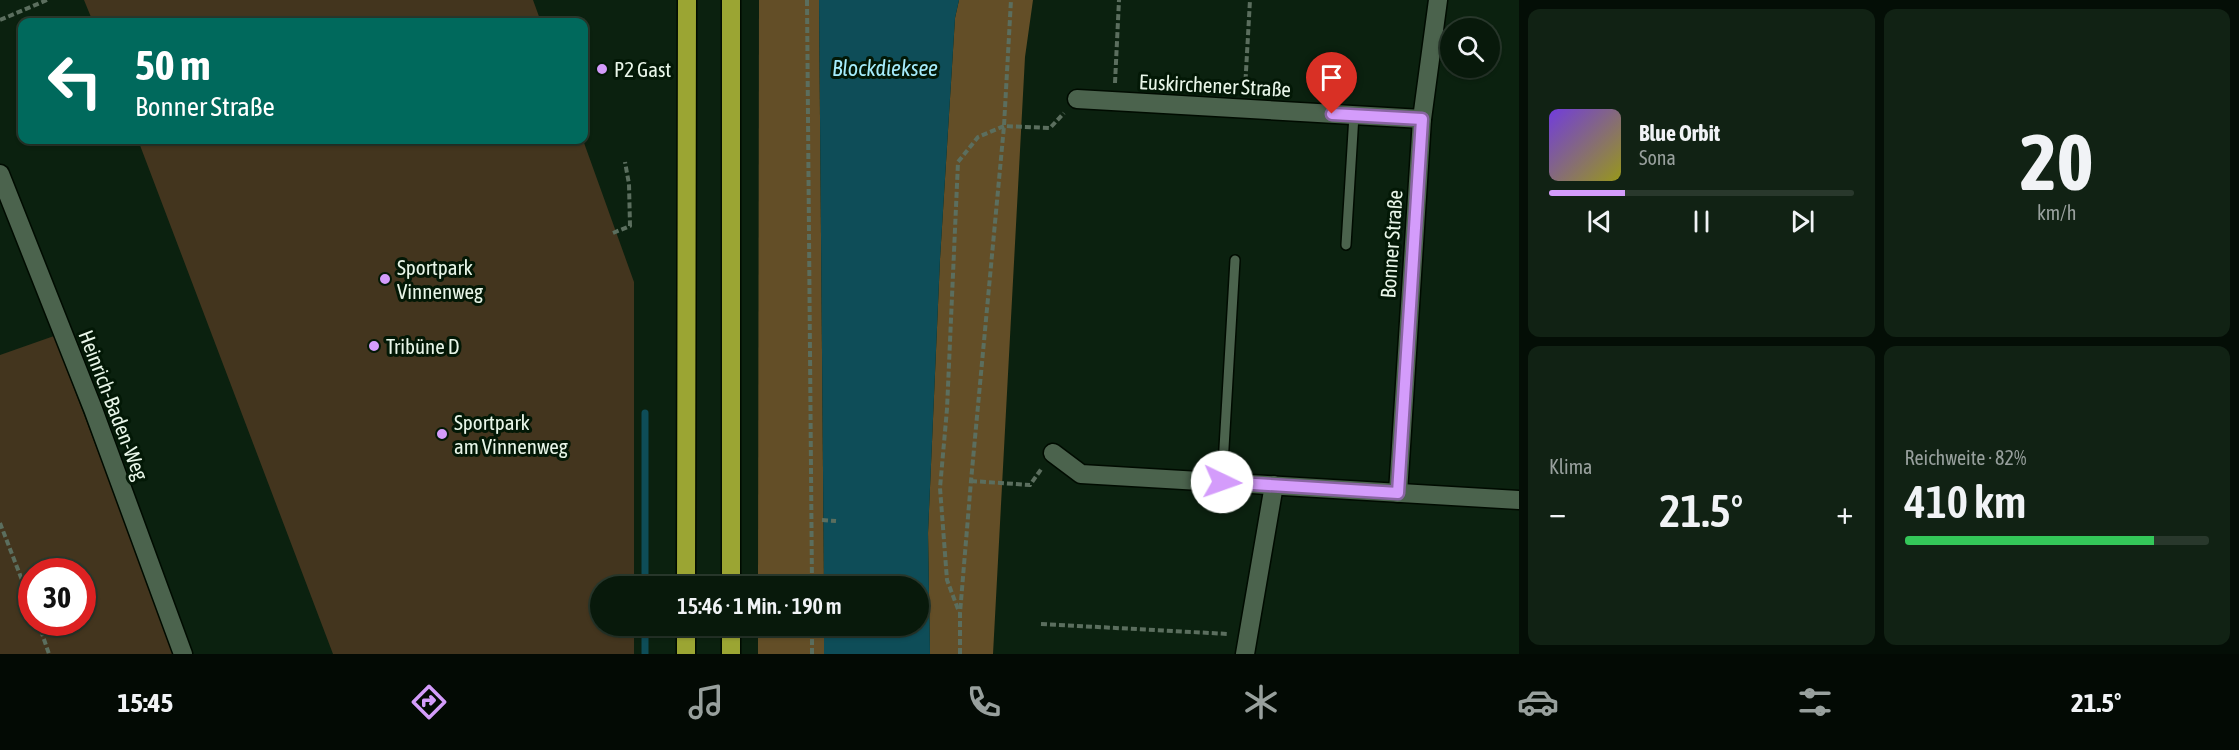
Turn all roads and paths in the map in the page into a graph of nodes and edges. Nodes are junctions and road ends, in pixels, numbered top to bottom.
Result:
1 (46, 0) edge
2 (687, 0) edge
3 (731, 0) edge
4 (807, 0) edge
5 (1011, 0) edge
6 (1119, 0) edge
7 (1250, 0) edge
8 (1438, 0) edge
9 (0, 20) edge
10 (1077, 99) joint
11 (1114, 101) junction
12 (1244, 109) junction
13 (1353, 115) junction
14 (1422, 119) junction
15 (1004, 126) junction
16 (625, 162) dead end
17 (0, 174) edge
18 (613, 233) dead end
19 (1346, 245) dead end
20 (1235, 260) dead end
21 (1053, 453) joint
22 (971, 481) junction
23 (1222, 482) junction
24 (1274, 485) junction
25 (1398, 493) junction
26 (1519, 500) edge
27 (822, 520) dead end
28 (836, 521) dead end
29 (0, 522) edge
30 (18, 569) edge
31 (686, 576) edge
32 (731, 576) edge
33 (812, 576) edge
34 (960, 613) junction
35 (1041, 624) dead end
36 (1248, 635) junction
37 (43, 636) edge
38 (686, 636) edge
39 (731, 636) edge
40 (812, 636) edge
41 (49, 654) edge
42 (183, 654) edge
43 (686, 654) edge
44 (731, 654) edge
45 (812, 654) edge
46 (960, 654) edge
47 (1245, 654) edge

1 - 9 path
2 - 31 highway
3 - 32 highway
4 - 33 path
5 - 15 path
6 - 11 path
7 - 12 path
8 - 14 street, Bonner Straße
10 - 11 street, Euskirchener Straße
10 - 15 path
11 - 12 street, Euskirchener Straße
12 - 13 street, Euskirchener Straße
13 - 14 street, Euskirchener Straße
13 - 19 lane
14 - 25 street, Bonner Straße
15 - 22 path
15 - 34 path
16 - 18 path
17 - 42 street, Heinrich-Baden-Weg
20 - 23 lane
21 - 22 path
21 - 23 street
22 - 34 path
23 - 24 street
24 - 25 street
24 - 36 street
25 - 26 street
27 - 28 path
29 - 30 path
34 - 46 path
35 - 36 path
36 - 47 street
37 - 41 path
38 - 43 highway
39 - 44 highway
40 - 45 path

